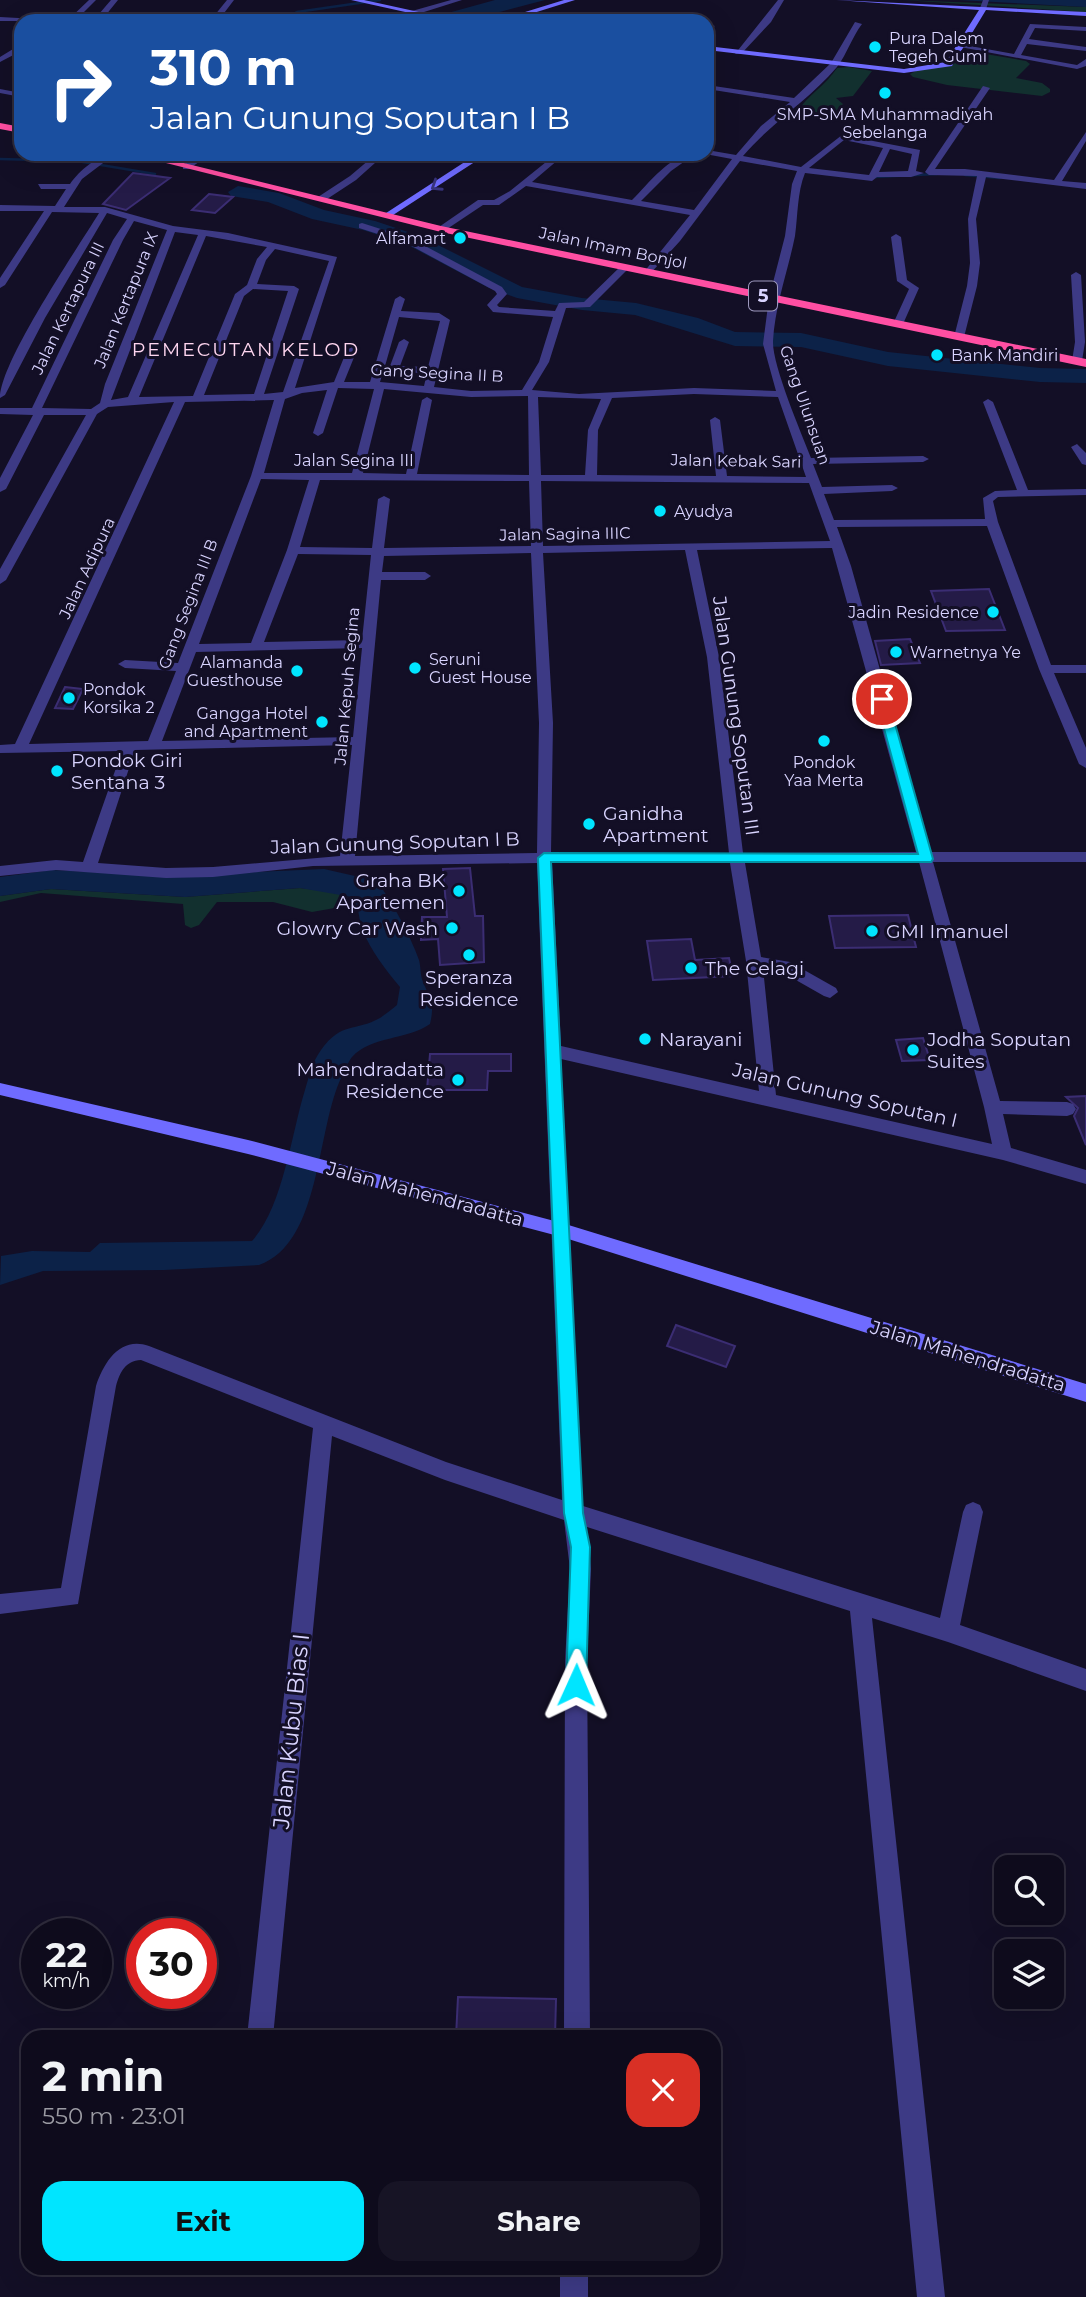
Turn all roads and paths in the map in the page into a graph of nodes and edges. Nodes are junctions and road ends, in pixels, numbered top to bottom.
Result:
1 (93, 0) edge
2 (115, 0) edge
3 (232, 0) edge
4 (355, 0) edge
5 (459, 0) edge
6 (572, 0) edge
7 (781, 0) edge
8 (839, 0) edge
9 (986, 4) edge
10 (418, 13) junction
11 (78, 14) edge
12 (103, 14) edge
13 (220, 14) edge
14 (414, 14) edge
15 (422, 14) edge
16 (524, 14) edge
17 (1086, 14) edge
18 (858, 24) dead end
19 (1086, 29) edge
20 (1024, 41) junction
21 (959, 46) junction
22 (714, 49) edge
23 (1086, 49) edge
24 (738, 52) junction
25 (1016, 57) junction
26 (1086, 61) edge
27 (836, 64) junction
28 (714, 88) edge
29 (986, 88) dead end
30 (799, 101) junction
31 (1086, 134) edge
32 (887, 147) junction
33 (714, 153) edge
34 (740, 157) junction
35 (100, 161) edge
36 (167, 161) edge
37 (195, 161) edge
38 (373, 161) edge
39 (472, 161) edge
40 (553, 161) edge
41 (681, 161) edge
42 (186, 167) junction
43 (804, 169) junction
44 (929, 172) junction
45 (911, 173) junction
46 (874, 176) junction
47 (981, 176) junction
48 (1056, 183) junction
49 (527, 184) junction
50 (41, 186) dead end
51 (1086, 186) edge
52 (72, 187) junction
53 (321, 199) junction
54 (635, 202) junction
55 (55, 207) junction
56 (0, 208) edge
57 (105, 210) junction
58 (694, 213) junction
59 (386, 215) junction
60 (132, 218) junction
61 (172, 229) junction
62 (441, 229) junction
63 (203, 233) junction
64 (896, 237) dead end
65 (271, 247) junction
66 (316, 254) joint
67 (625, 267) junction
68 (649, 272) junction
69 (1076, 275) dead end
70 (0, 285) edge
71 (251, 286) junction
72 (774, 298) junction
73 (400, 299) dead end
74 (396, 314) junction
75 (558, 314) junction
76 (898, 324) junction
77 (959, 337) junction
78 (404, 342) dead end
79 (352, 350) dead end
80 (1082, 362) edge
81 (381, 369) junction
82 (394, 370) junction
83 (432, 370) junction
84 (335, 385) junction
85 (377, 385) junction
86 (529, 393) junction
87 (783, 394) junction
88 (0, 395) edge
89 (284, 395) junction
90 (427, 395) junction
91 (608, 395) junction
92 (258, 397) junction
93 (181, 399) junction
94 (197, 399) junction
95 (132, 400) junction
96 (988, 402) dead end
97 (106, 404) junction
98 (0, 411) edge
99 (38, 412) junction
100 (93, 412) junction
101 (715, 420) dead end
102 (318, 433) dead end
103 (1077, 447) dead end
104 (923, 459) dead end
105 (808, 461) junction
106 (1086, 462) edge
107 (257, 476) junction
108 (316, 476) junction
109 (357, 476) junction
110 (411, 476) junction
111 (534, 477) junction
112 (591, 477) junction
113 (722, 478) junction
114 (816, 485) junction
115 (892, 488) dead end
116 (0, 489) edge
117 (1024, 492) junction
118 (1086, 492) edge
119 (384, 499) dead end
120 (992, 522) junction
121 (831, 524) junction
122 (838, 544) junction
123 (691, 548) junction
124 (293, 550) junction
125 (538, 550) junction
126 (378, 552) junction
127 (376, 576) junction
128 (425, 576) dead end
129 (0, 580) edge
130 (367, 644) junction
131 (189, 648) junction
132 (255, 648) junction
133 (125, 664) dead end
134 (182, 667) junction
135 (1046, 669) junction
136 (1086, 669) edge
137 (360, 741) junction
138 (130, 746) junction
139 (153, 746) junction
140 (0, 749) edge
141 (20, 749) junction
142 (1086, 764) edge
143 (1086, 857) edge
144 (544, 858) junction
145 (737, 858) junction
146 (926, 859) junction
147 (347, 860) junction
148 (89, 867) junction
149 (0, 871) edge
150 (754, 961) junction
151 (830, 992) dead end
152 (554, 1051) junction
153 (0, 1089) edge
154 (768, 1098) junction
155 (993, 1107) junction
156 (1067, 1109) dead end
157 (1003, 1153) junction
158 (1086, 1177) edge
159 (562, 1230) junction
160 (1086, 1393) edge
161 (323, 1425) junction
162 (972, 1512) dead end
163 (573, 1513) junction
164 (0, 1604) edge
165 (860, 1606) junction
166 (948, 1631) junction
167 (1086, 1680) edge
168 (261, 2030) edge
169 (577, 2030) edge
170 (575, 2275) edge
171 (574, 2297) edge
172 (932, 2297) edge

1 - 11 street
2 - 12 street
3 - 13 street
4 - 10 street
5 - 10 street
6 - 16 street
7 - 24 street
8 - 9 street
9 - 17 street
9 - 21 street
10 - 14 street
10 - 15 street
18 - 27 street
19 - 20 street
20 - 23 street
20 - 25 street
21 - 25 street
21 - 27 street
22 - 24 street
24 - 27 street
25 - 26 street
27 - 30 street
28 - 30 street
29 - 44 street
30 - 34 street
31 - 48 street
32 - 43 street
32 - 45 street
32 - 46 street
33 - 34 street
34 - 43 street
34 - 58 street
35 - 52 street
36 - 42 highway, Jalan Imam Bonjol / 5
37 - 42 street
38 - 53 street
39 -> 59 street
40 - 49 street
41 - 54 street
42 - 53 highway, Jalan Imam Bonjol / 5
43 - 46 street
43 - 72 street, Gang Ulunsuan
44 - 45 street
44 - 47 street
45 - 46 street
47 - 48 street
47 - 77 street
48 - 51 street
49 - 54 street
49 - 62 street
50 - 52 street
52 - 55 street
53 - 59 highway, Jalan Imam Bonjol / 5
54 - 58 street
55 - 56 street
55 - 57 street
55 - 70 street
57 - 60 street
57 - 88 street
58 - 68 street
59 - 62 highway, Jalan Imam Bonjol / 5
59 - 75 street
60 - 61 street
60 - 99 street, Jalan Kertapura III
61 - 63 street, Jalan Kertapura IX
61 - 97 street, Jalan Kertapura IX
62 - 67 highway, Jalan Imam Bonjol / 5
63 - 65 street, Jalan Kertapura IX
63 - 95 street
64 - 76 street
65 - 66 street, Jalan Kertapura IX
65 - 71 street
66 - 89 street, Jalan Segina III
67 - 68 highway, Jalan Imam Bonjol / 5
67 - 75 street
68 - 72 highway, Jalan Imam Bonjol / 5
69 - 80 street
71 - 92 street
71 - 94 street
72 - 76 highway, Jalan Imam Bonjol / 5
72 - 87 street, Gang Ulunsuan
73 - 74 street
74 - 81 street
74 - 83 street
75 - 86 street
76 - 77 highway, Jalan Imam Bonjol / 5
77 - 80 highway, Jalan Imam Bonjol / 5
78 - 82 street
79 - 84 street
81 - 82 street
81 - 85 street
82 - 83 street
83 - 90 street
84 - 85 street, Gang Segina II B
84 - 89 street, Gang Segina II B
84 - 102 street
85 - 90 street, Gang Segina II B
85 - 109 street
86 - 90 street, Gang Segina II B
86 - 91 street, Gang Segina II B
86 - 111 street
87 - 91 street, Gang Segina II B
87 - 105 street, Gang Ulunsuan
89 - 92 street, Gang Segina II B
89 - 107 street, Jalan Segina III
90 - 110 street
91 - 112 street
92 - 94 street, Gang Segina II B
93 - 94 street, Gang Segina II B
93 - 95 street, Gang Segina II B
93 - 141 street, Jalan Adipura
95 - 97 street, Gang Segina II B
96 - 117 street
97 - 100 street, Gang Segina II B
98 - 99 street
99 - 100 street
99 - 116 street, Jalan Kertapura III
100 - 129 street
101 - 113 street
103 - 106 street
104 - 105 street
105 - 114 street, Gang Ulunsuan
107 - 108 street, Jalan Segina III
107 - 131 street, Gang Segina III B
108 - 109 street, Jalan Segina III
108 - 124 street
109 - 110 street, Jalan Segina III
110 - 111 street, Jalan Segina III
111 - 112 street, Jalan Kebak Sari
111 - 125 street
112 - 113 street, Jalan Kebak Sari
113 - 114 street, Jalan Kebak Sari
114 - 115 street
114 - 121 street, Jalan Kebak Sari
117 - 118 street
117 - 120 street
119 - 126 street, Jalan Kepuh Segina
120 - 121 street
120 - 135 street
121 - 122 street
122 - 123 street, Jalan Sagina IIIC
122 - 146 street
123 - 125 street, Jalan Sagina IIIC
123 - 145 street, Jalan Gunung Soputan III
124 - 126 street, Jalan Sagina IIIC
124 - 132 street
125 - 126 street, Jalan Sagina IIIC
125 - 144 street
126 - 127 street, Jalan Kepuh Segina
127 - 128 street
127 - 130 street, Jalan Kepuh Segina
130 - 132 street
130 - 137 street, Jalan Kepuh Segina
131 - 132 street
131 - 134 street, Gang Segina III B
133 - 134 street
134 - 139 street, Gang Segina III B
135 - 136 street
135 - 142 street
137 - 139 street
137 - 147 street, Jalan Kepuh Segina
138 - 139 street
138 - 141 street
138 - 148 street
140 - 141 street
143 - 146 street, Jalan Gunung Soputan I B
144 - 145 street, Jalan Gunung Soputan I B
144 - 147 street, Jalan Gunung Soputan I B
144 - 152 street
145 - 146 street, Jalan Gunung Soputan I B
145 - 150 street, Jalan Gunung Soputan III
146 - 155 street
147 - 148 street, Jalan Gunung Soputan I B
148 - 149 street, Jalan Gunung Soputan I B
150 - 151 street
150 - 154 street, Jalan Gunung Soputan III
152 - 154 street, Jalan Gunung Soputan I
152 - 159 street
153 - 159 street, Jalan Mahendradatta
154 - 157 street, Jalan Gunung Soputan I
155 - 156 street
155 - 157 street
157 - 158 street, Jalan Gunung Soputan I
159 - 160 street, Jalan Mahendradatta
159 - 163 street
161 - 163 street
161 - 164 street
161 - 168 street, Jalan Kubu Bias I
162 - 166 street
163 - 165 street
163 - 169 street
165 - 166 street
165 - 172 street
166 - 167 street
170 - 171 street

